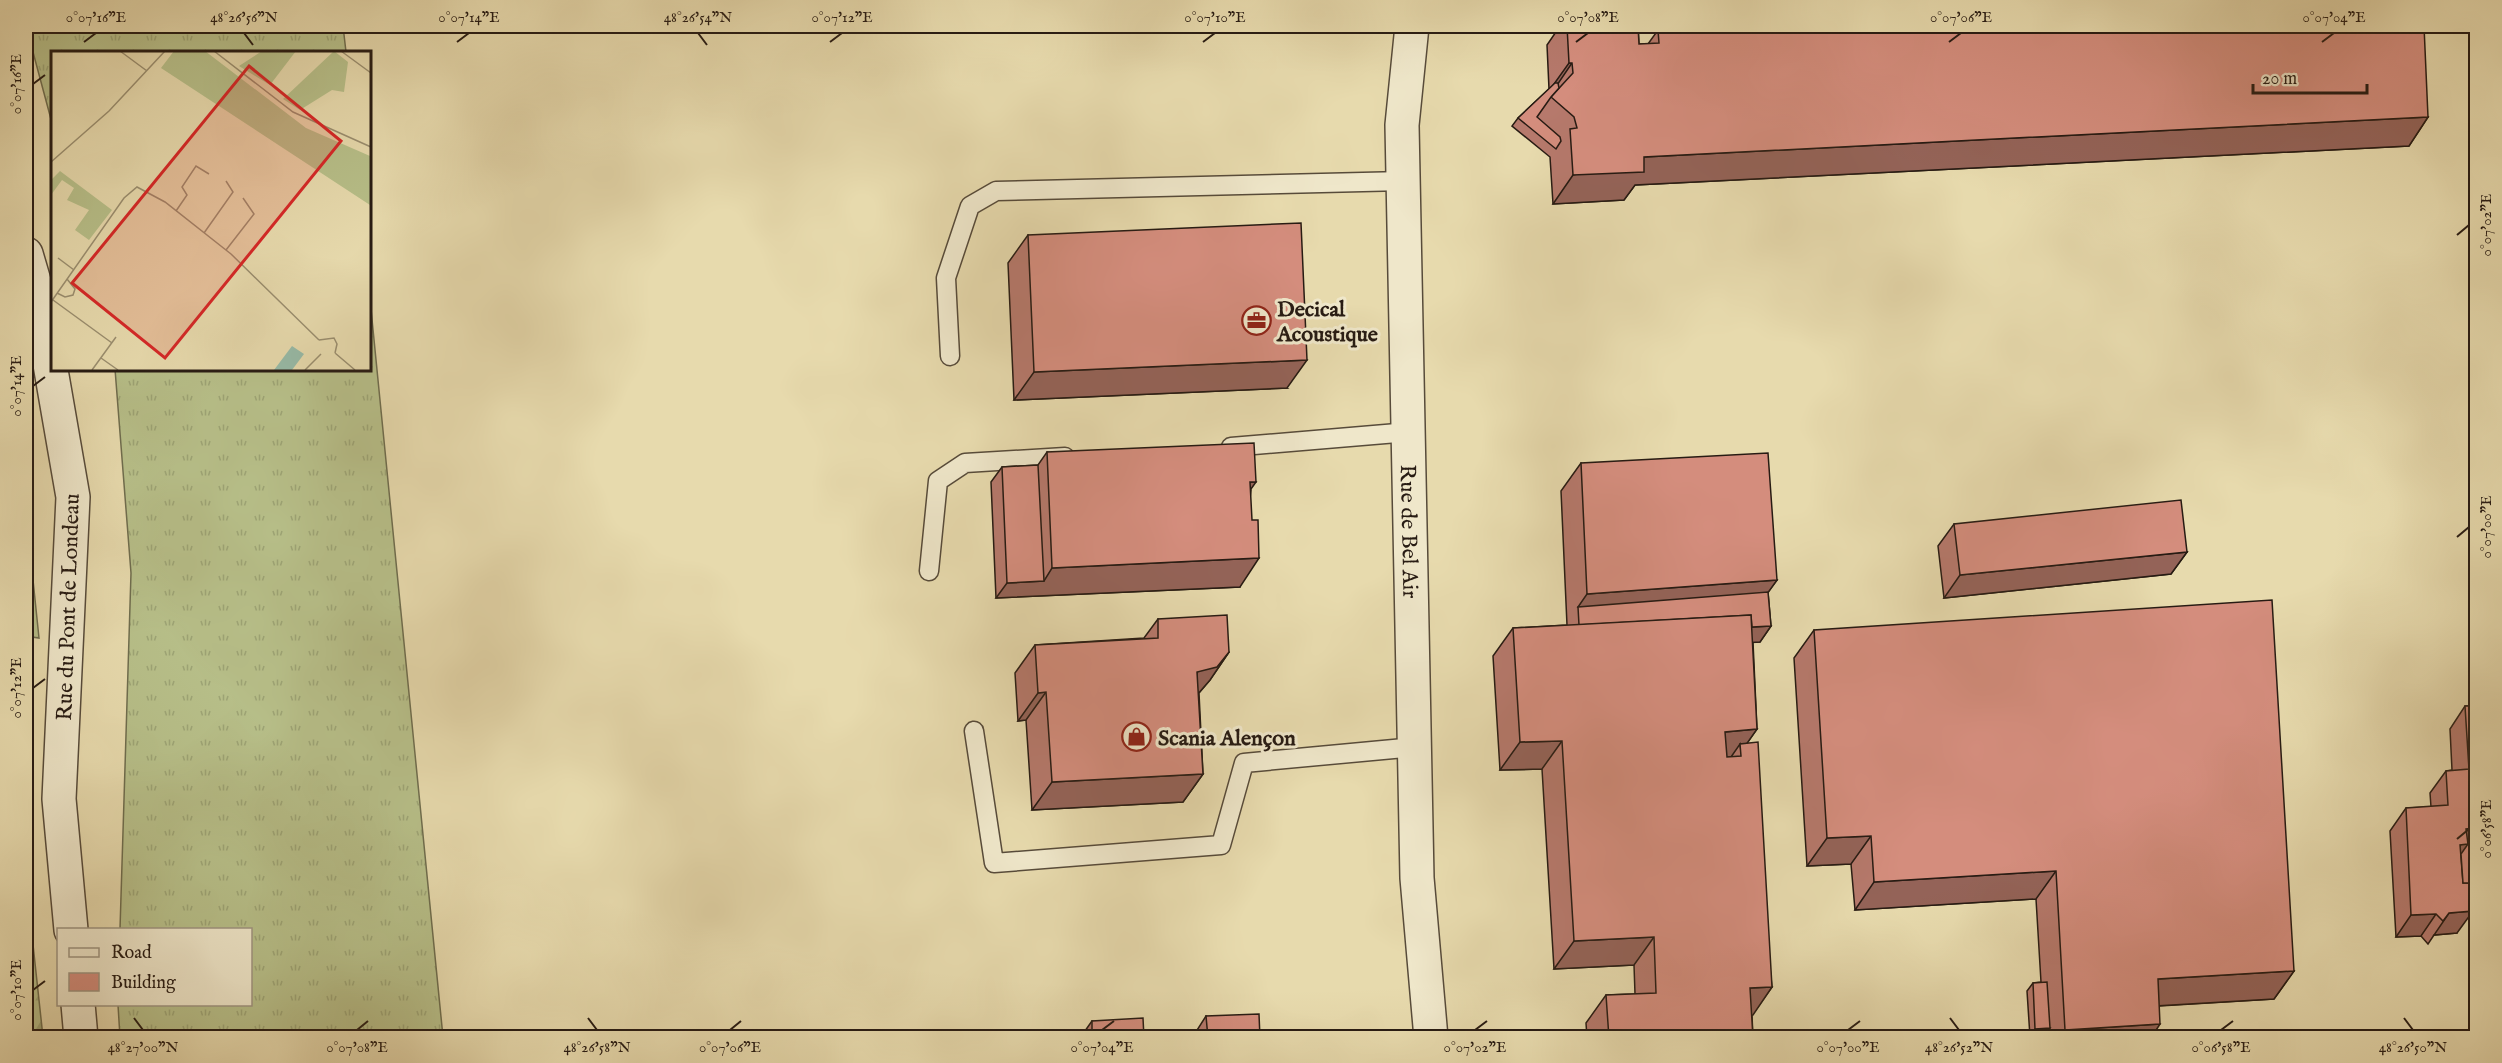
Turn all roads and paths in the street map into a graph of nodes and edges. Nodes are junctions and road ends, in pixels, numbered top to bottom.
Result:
1 (1412, 26) edge
2 (1404, 181) junction
3 (26, 254) edge
4 (950, 356) dead end
5 (1408, 432) junction
6 (1216, 448) edge
7 (1080, 457) edge
8 (929, 571) dead end
9 (974, 731) dead end
10 (1415, 747) junction
11 (71, 928) edge
12 (78, 1006) edge
13 (81, 1038) edge
14 (1431, 1038) edge

1 - 2 street, Rue de Bel Air
2 - 4 lane
2 - 5 street, Rue de Bel Air
3 - 11 street, Rue du Pont de Londeau
5 - 6 lane
5 - 10 street, Rue de Bel Air
7 - 8 lane
9 - 10 lane
10 - 14 street, Rue de Bel Air
12 - 13 street

